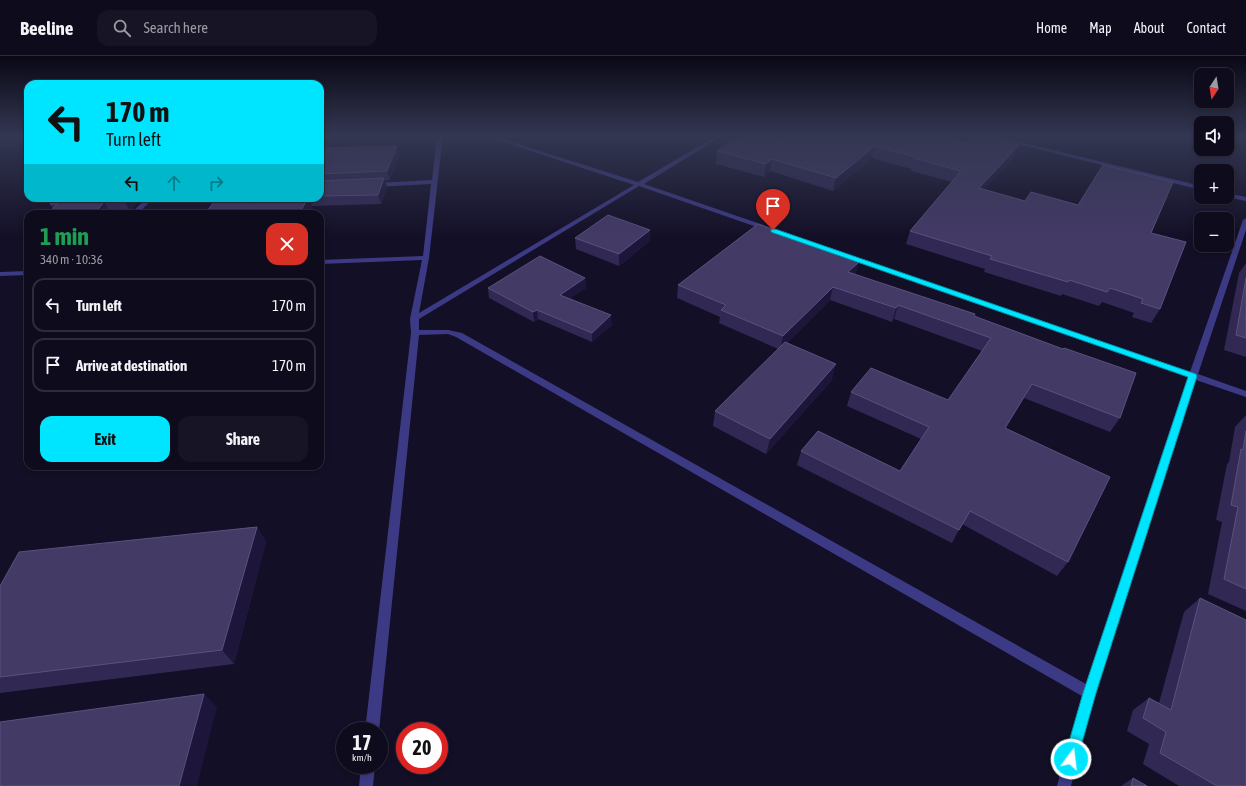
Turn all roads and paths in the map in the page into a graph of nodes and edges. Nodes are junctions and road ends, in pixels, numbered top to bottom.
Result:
1 (436, 169) edge
2 (591, 169) edge
3 (663, 169) edge
4 (1123, 169) edge
5 (435, 182) junction
6 (638, 184) junction
7 (366, 185) edge
8 (1194, 186) edge
9 (1234, 196) edge
10 (1246, 199) edge
11 (145, 202) edge
12 (137, 210) edge
13 (1246, 220) edge
14 (426, 258) junction
15 (324, 262) edge
16 (24, 273) edge
17 (0, 274) edge
18 (414, 319) junction
19 (415, 333) junction
20 (1193, 376) junction
21 (1246, 394) edge
22 (1089, 693) junction
23 (373, 722) edge
24 (367, 774) edge
25 (366, 786) edge
26 (1064, 786) edge

1 - 5 lane
2 - 6 lane
3 - 6 lane
4 - 8 lane
5 - 7 lane
5 - 14 lane
6 - 18 lane
6 - 20 lane
9 - 10 lane
11 - 12 lane
13 - 20 lane
14 - 15 lane
14 - 18 lane
16 - 17 lane
18 - 19 lane
19 - 22 lane
19 - 23 lane
20 - 21 lane
20 - 22 lane
22 - 26 lane
24 - 25 lane

